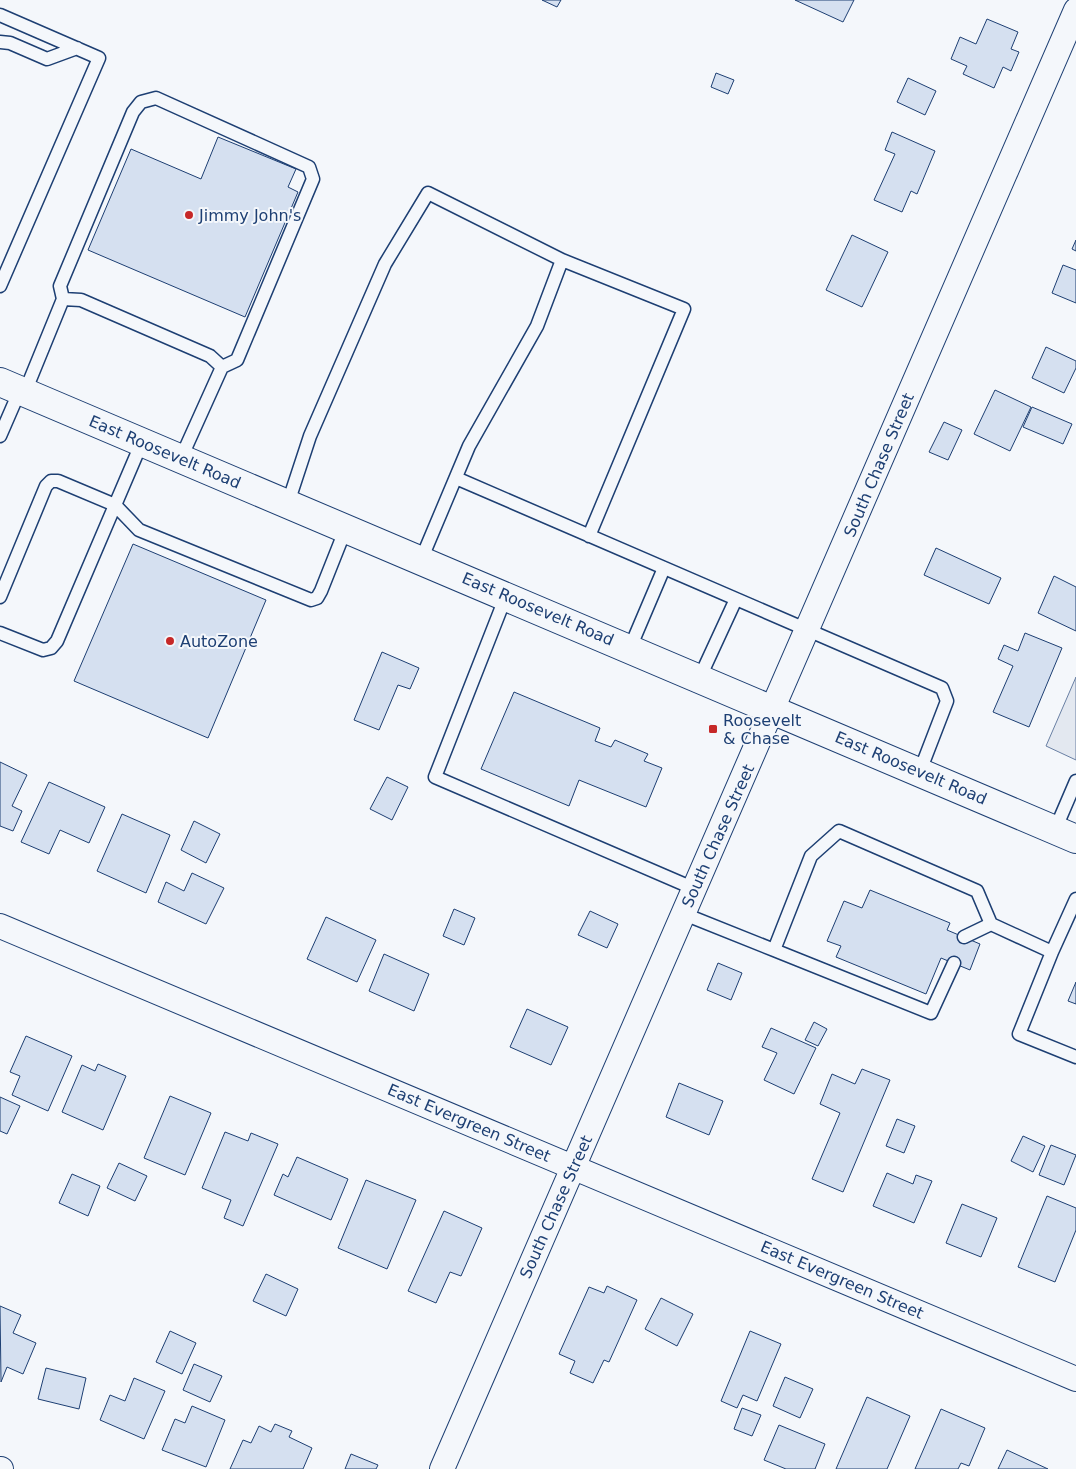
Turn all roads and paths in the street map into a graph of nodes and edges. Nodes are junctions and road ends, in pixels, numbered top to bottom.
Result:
1 (1076, 10) edge
2 (0, 15) edge
3 (0, 42) edge
4 (77, 48) junction
5 (562, 260) junction
6 (0, 286) edge
7 (63, 299) junction
8 (222, 367) junction
9 (15, 388) edge
10 (0, 436) edge
11 (142, 442) junction
12 (181, 458) junction
13 (456, 478) junction
14 (288, 504) junction
15 (115, 505) junction
16 (346, 528) junction
17 (589, 536) junction
18 (421, 560) junction
19 (664, 568) junction
20 (506, 596) junction
21 (0, 597) edge
22 (736, 599) junction
23 (807, 630) junction
24 (0, 633) edge
25 (630, 648) junction
26 (700, 678) junction
27 (773, 708) junction
28 (920, 771) junction
29 (1076, 781) edge
30 (1065, 834) edge
31 (695, 889) junction
32 (1076, 898) edge
33 (684, 914) junction
34 (991, 924) junction
35 (0, 926) edge
36 (964, 937) dead end
37 (774, 950) junction
38 (1052, 952) junction
39 (954, 963) dead end
40 (1076, 1057) edge
41 (574, 1167) junction
42 (1076, 1379) edge
43 (442, 1469) edge

1 - 23 street, South Chase Street
2 - 4 lane
3 - 4 lane
4 - 6 lane
5 - 13 lane
5 - 14 lane
5 - 17 lane
7 - 8 lane
7 - 8 lane
7 - 9 lane
8 - 12 lane
9 - 10 lane
9 - 11 main road, East Roosevelt Road
11 - 12 main road, East Roosevelt Road
11 - 15 lane
12 - 14 main road, East Roosevelt Road
13 - 17 lane
13 - 18 lane
14 - 16 main road, East Roosevelt Road
15 - 16 lane
15 - 21 lane
15 - 24 lane
16 - 18 main road, East Roosevelt Road
17 - 19 lane
18 - 20 main road, East Roosevelt Road
19 - 22 lane
19 - 25 lane
20 - 25 main road, East Roosevelt Road
20 - 31 lane
22 - 23 lane
22 - 26 lane
23 - 27 street, South Chase Street
23 - 28 lane
25 - 26 main road, East Roosevelt Road
26 - 27 main road, East Roosevelt Road
27 - 28 main road, East Roosevelt Road
27 - 31 street, South Chase Street
28 - 30 main road, East Roosevelt Road
29 - 30 lane
31 - 33 street, South Chase Street
32 - 38 lane
33 - 37 lane
33 - 41 street, South Chase Street
34 - 36 lane
34 - 37 lane
34 - 38 lane
35 - 41 street, East Evergreen Street
37 - 39 lane
38 - 40 lane
41 - 42 street, East Evergreen Street
41 - 43 street, South Chase Street

